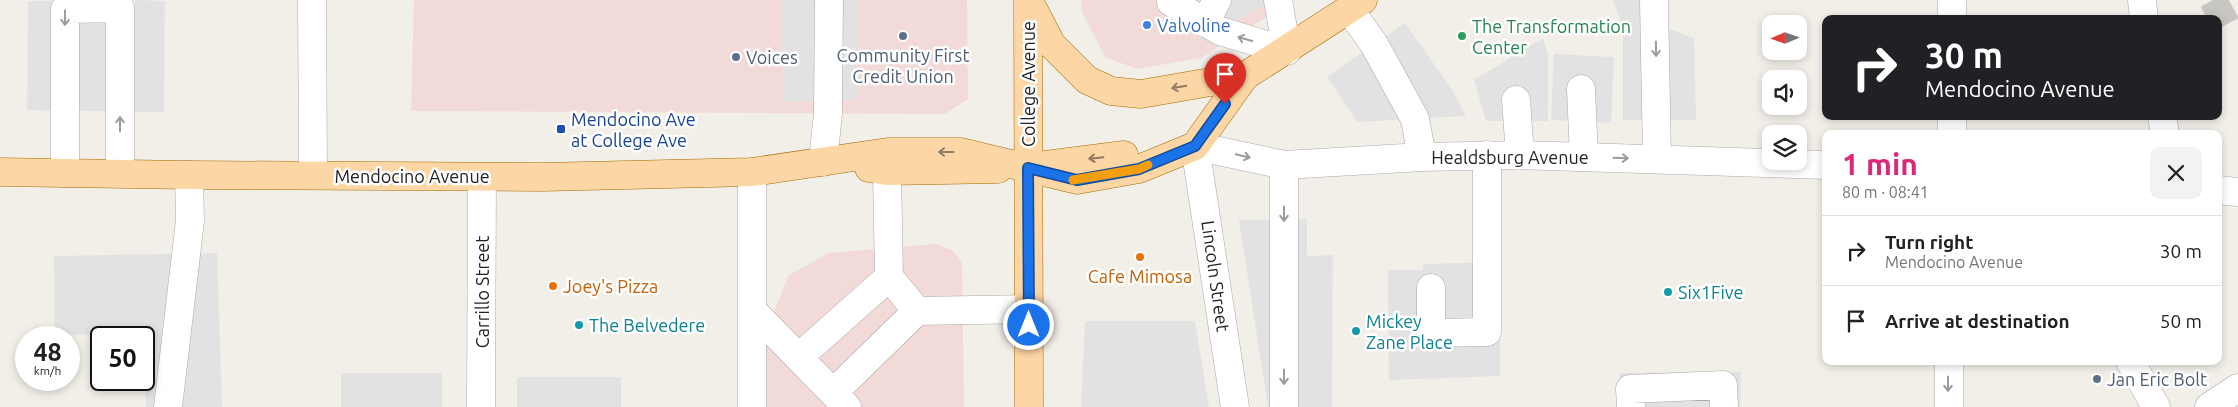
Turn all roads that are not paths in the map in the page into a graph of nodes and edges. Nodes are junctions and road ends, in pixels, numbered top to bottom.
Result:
1 (312, 0) edge
2 (829, 0) edge
3 (1028, 0) edge
4 (1278, 0) edge
5 (1654, 0) edge
6 (1952, 0) edge
7 (2142, 0) edge
8 (1171, 2) dead end
9 (1356, 4) edge
10 (1211, 11) edge
11 (1952, 15) edge
12 (2144, 15) edge
13 (1286, 51) junction
14 (1245, 76) junction
15 (1581, 88) dead end
16 (1516, 100) dead end
17 (1195, 146) junction
18 (1487, 155) junction
19 (1520, 155) junction
20 (1422, 157) junction
21 (1584, 157) junction
22 (1657, 159) junction
23 (823, 162) junction
24 (1284, 165) junction
25 (1822, 165) edge
26 (1028, 168) junction
27 (887, 171) junction
28 (0, 172) edge
29 (752, 172) junction
30 (65, 173) junction
31 (120, 173) junction
32 (189, 175) junction
33 (312, 175) junction
34 (482, 177) junction
35 (2222, 190) edge
36 (2238, 192) edge
37 (889, 277) junction
38 (1430, 288) dead end
39 (1029, 309) junction
40 (752, 310) junction
41 (917, 311) junction
42 (799, 357) junction
43 (1948, 365) edge
44 (2132, 365) edge
45 (2154, 365) edge
46 (2238, 388) edge
47 (840, 400) edge
48 (168, 407) edge
49 (481, 407) edge
50 (752, 407) edge
51 (1029, 407) edge
52 (1235, 407) edge
53 (1284, 407) edge
54 (1631, 407) edge
55 (1724, 407) edge
56 (1949, 407) edge
57 (2156, 407) edge
58 (2174, 407) edge
59 (2209, 407) edge

1 - 33 street
2 - 23 street
14 -> 3 main road
3 - 26 main road, College Avenue
4 - 13 street
5 -> 22 street
6 - 11 street
7 - 12 street
8 - 10 street
9 - 13 main road
9 - 20 street
13 -> 10 street
13 - 14 main road
14 - 17 main road
15 - 21 street
16 - 19 street
17 -> 24 street, Healdsburg Avenue
17 - 26 main road, Mendocino Avenue
17 - 52 street, Lincoln Street
18 - 19 street, Healdsburg Avenue
18 - 20 street, Healdsburg Avenue
18 - 38 street
19 - 21 street, Healdsburg Avenue
20 - 24 street, Healdsburg Avenue
21 -> 22 street, Healdsburg Avenue
22 - 25 street, Healdsburg Avenue
26 -> 23 main road, Mendocino Avenue
23 - 27 main road, Mendocino Avenue
23 - 29 main road, Mendocino Avenue
24 -> 53 street
26 - 27 main road, Mendocino Avenue
26 - 39 main road, College Avenue
27 - 37 street
28 - 30 main road, Mendocino Avenue
29 - 34 main road, Mendocino Avenue
29 - 40 street
30 - 31 main road, Mendocino Avenue
31 -> 30 street
31 - 32 main road, Mendocino Avenue
32 - 33 main road, Mendocino Avenue
32 - 48 street
33 - 34 main road, Mendocino Avenue
34 - 49 street, Carrillo Street
35 - 36 street
37 - 41 street
37 - 42 street
39 - 41 street
39 - 51 main road, College Avenue
40 - 42 street
40 - 50 street
41 - 47 street
42 - 47 street
43 -> 56 street
44 - 57 street
45 - 58 street
46 - 59 street
54 - 55 street

